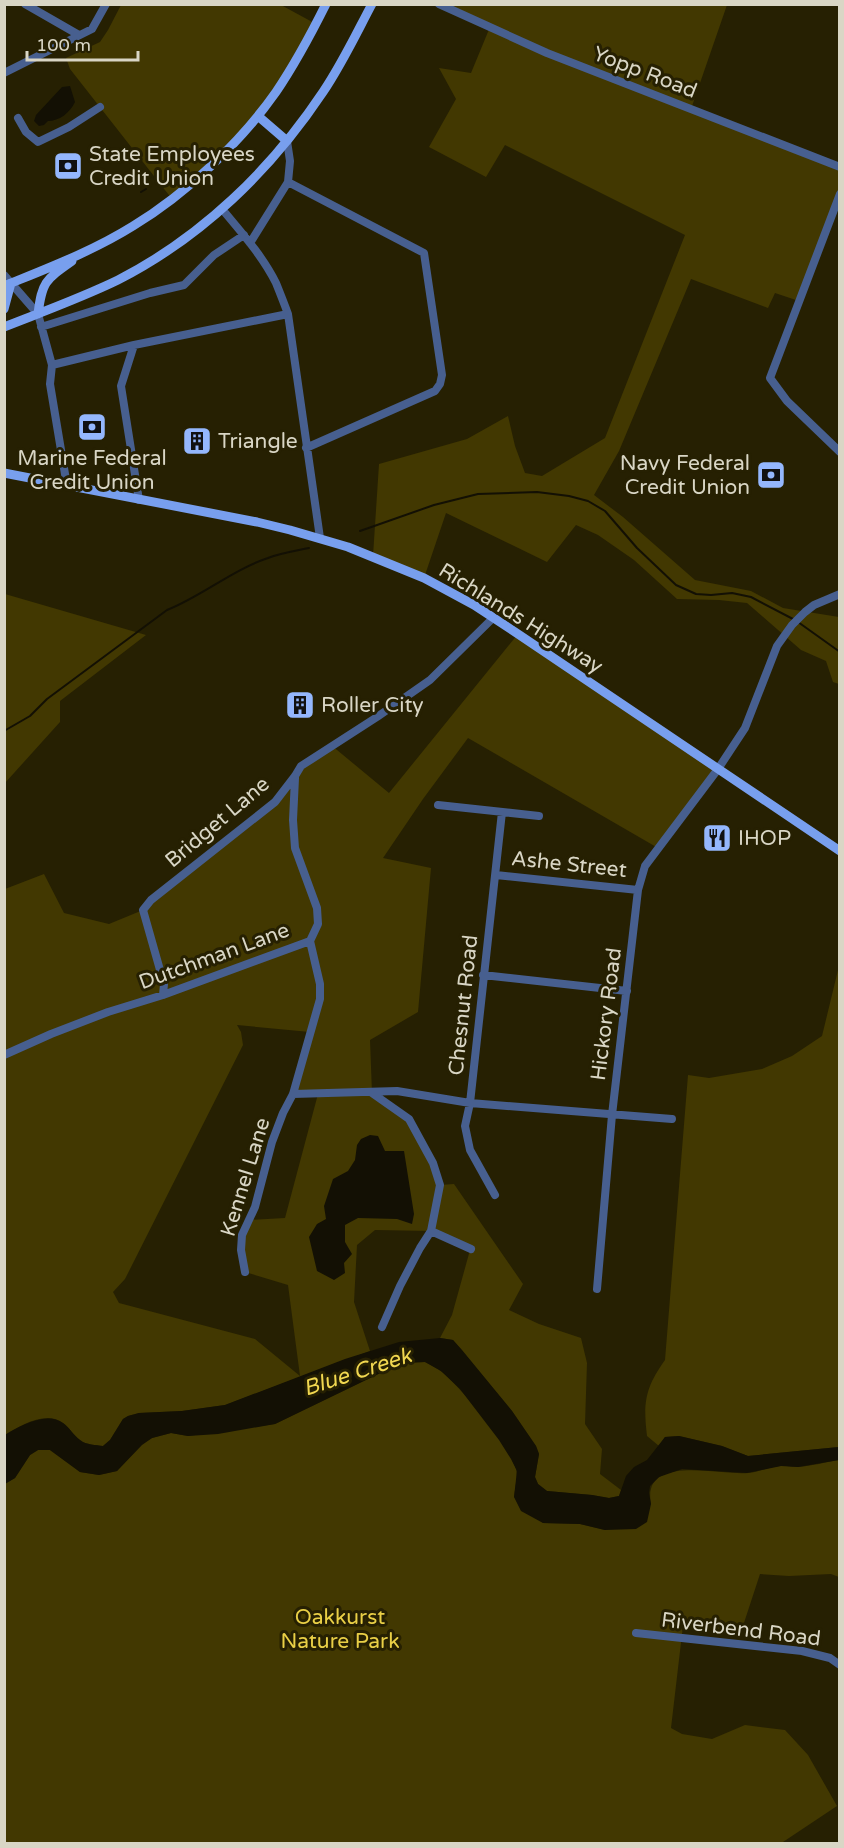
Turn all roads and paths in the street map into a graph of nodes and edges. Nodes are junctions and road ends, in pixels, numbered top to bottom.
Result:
1 (25, 4) edge
2 (106, 4) edge
3 (327, 4) edge
4 (372, 4) edge
5 (439, 4) edge
6 (79, 35) junction
7 (4, 73) edge
8 (100, 106) dead end
9 (258, 116) junction
10 (18, 118) dead end
11 (287, 141) junction
12 (840, 167) edge
13 (288, 182) junction
14 (840, 194) edge
15 (222, 209) junction
16 (244, 235) junction
17 (250, 243) junction
18 (89, 250) junction
19 (7, 281) edge
20 (4, 309) edge
21 (38, 314) junction
22 (288, 314) junction
23 (4, 327) edge
24 (41, 327) junction
25 (134, 345) junction
26 (52, 365) junction
27 (306, 448) junction
28 (840, 452) edge
29 (4, 473) edge
30 (67, 486) junction
31 (140, 500) junction
32 (320, 538) junction
33 (840, 594) edge
34 (493, 618) junction
35 (718, 769) junction
36 (295, 776) junction
37 (438, 805) dead end
38 (502, 812) junction
39 (538, 816) dead end
40 (840, 851) edge
41 (496, 875) junction
42 (638, 890) junction
43 (310, 941) junction
44 (483, 975) junction
45 (627, 991) junction
46 (163, 995) junction
47 (4, 1055) edge
48 (372, 1093) junction
49 (293, 1094) junction
50 (470, 1102) junction
51 (612, 1115) junction
52 (672, 1119) dead end
53 (495, 1195) dead end
54 (431, 1232) junction
55 (471, 1249) dead end
56 (245, 1272) dead end
57 (597, 1289) dead end
58 (382, 1327) dead end
59 (636, 1634) dead end
60 (840, 1665) edge

1 - 6 street
2 - 6 street
3 - 9 main road
4 - 11 main road
5 - 12 street, Yopp Road
6 - 7 street
8 - 10 street
9 - 11 main road
9 - 18 main road
11 - 13 street
11 - 15 main road
13 - 17 street
13 - 27 street
14 - 28 street
15 - 16 street
15 - 21 main road
16 - 17 street
16 - 24 street
17 - 22 street
18 - 19 main road
18 - 21 main road
19 - 20 main road
19 - 21 street
21 - 23 main road
21 - 24 street
22 - 25 street
22 - 27 street
24 - 26 street
25 - 26 street
25 - 31 street
26 - 30 street
27 - 32 street
29 - 30 main road, Richlands Highway
30 - 31 main road, Richlands Highway
31 - 32 main road, Richlands Highway
32 - 34 main road, Richlands Highway
33 - 35 street, Hickory Road
34 - 35 main road, Richlands Highway
34 - 36 street, Bridget Lane
35 - 40 main road, Richlands Highway
35 - 42 street, Hickory Road
36 - 43 street, Dutchman Lane
36 - 46 street, Bridget Lane
37 - 38 street
38 - 39 street
38 - 41 street, Chesnut Road
41 - 42 street, Ashe Street
41 - 44 street, Chesnut Road
42 - 45 street, Hickory Road
43 - 46 street, Dutchman Lane
43 - 49 street, Kennel Lane
44 - 45 street
44 - 50 street, Chesnut Road
45 - 51 street, Hickory Road
46 - 47 street, Dutchman Lane
48 - 49 street
48 - 50 street
48 - 54 street
49 - 56 street, Kennel Lane
50 - 51 street
50 - 53 street, Chesnut Road
51 - 52 street
51 - 57 street, Hickory Road
54 - 55 street
54 - 58 street
59 - 60 street, Riverbend Road

